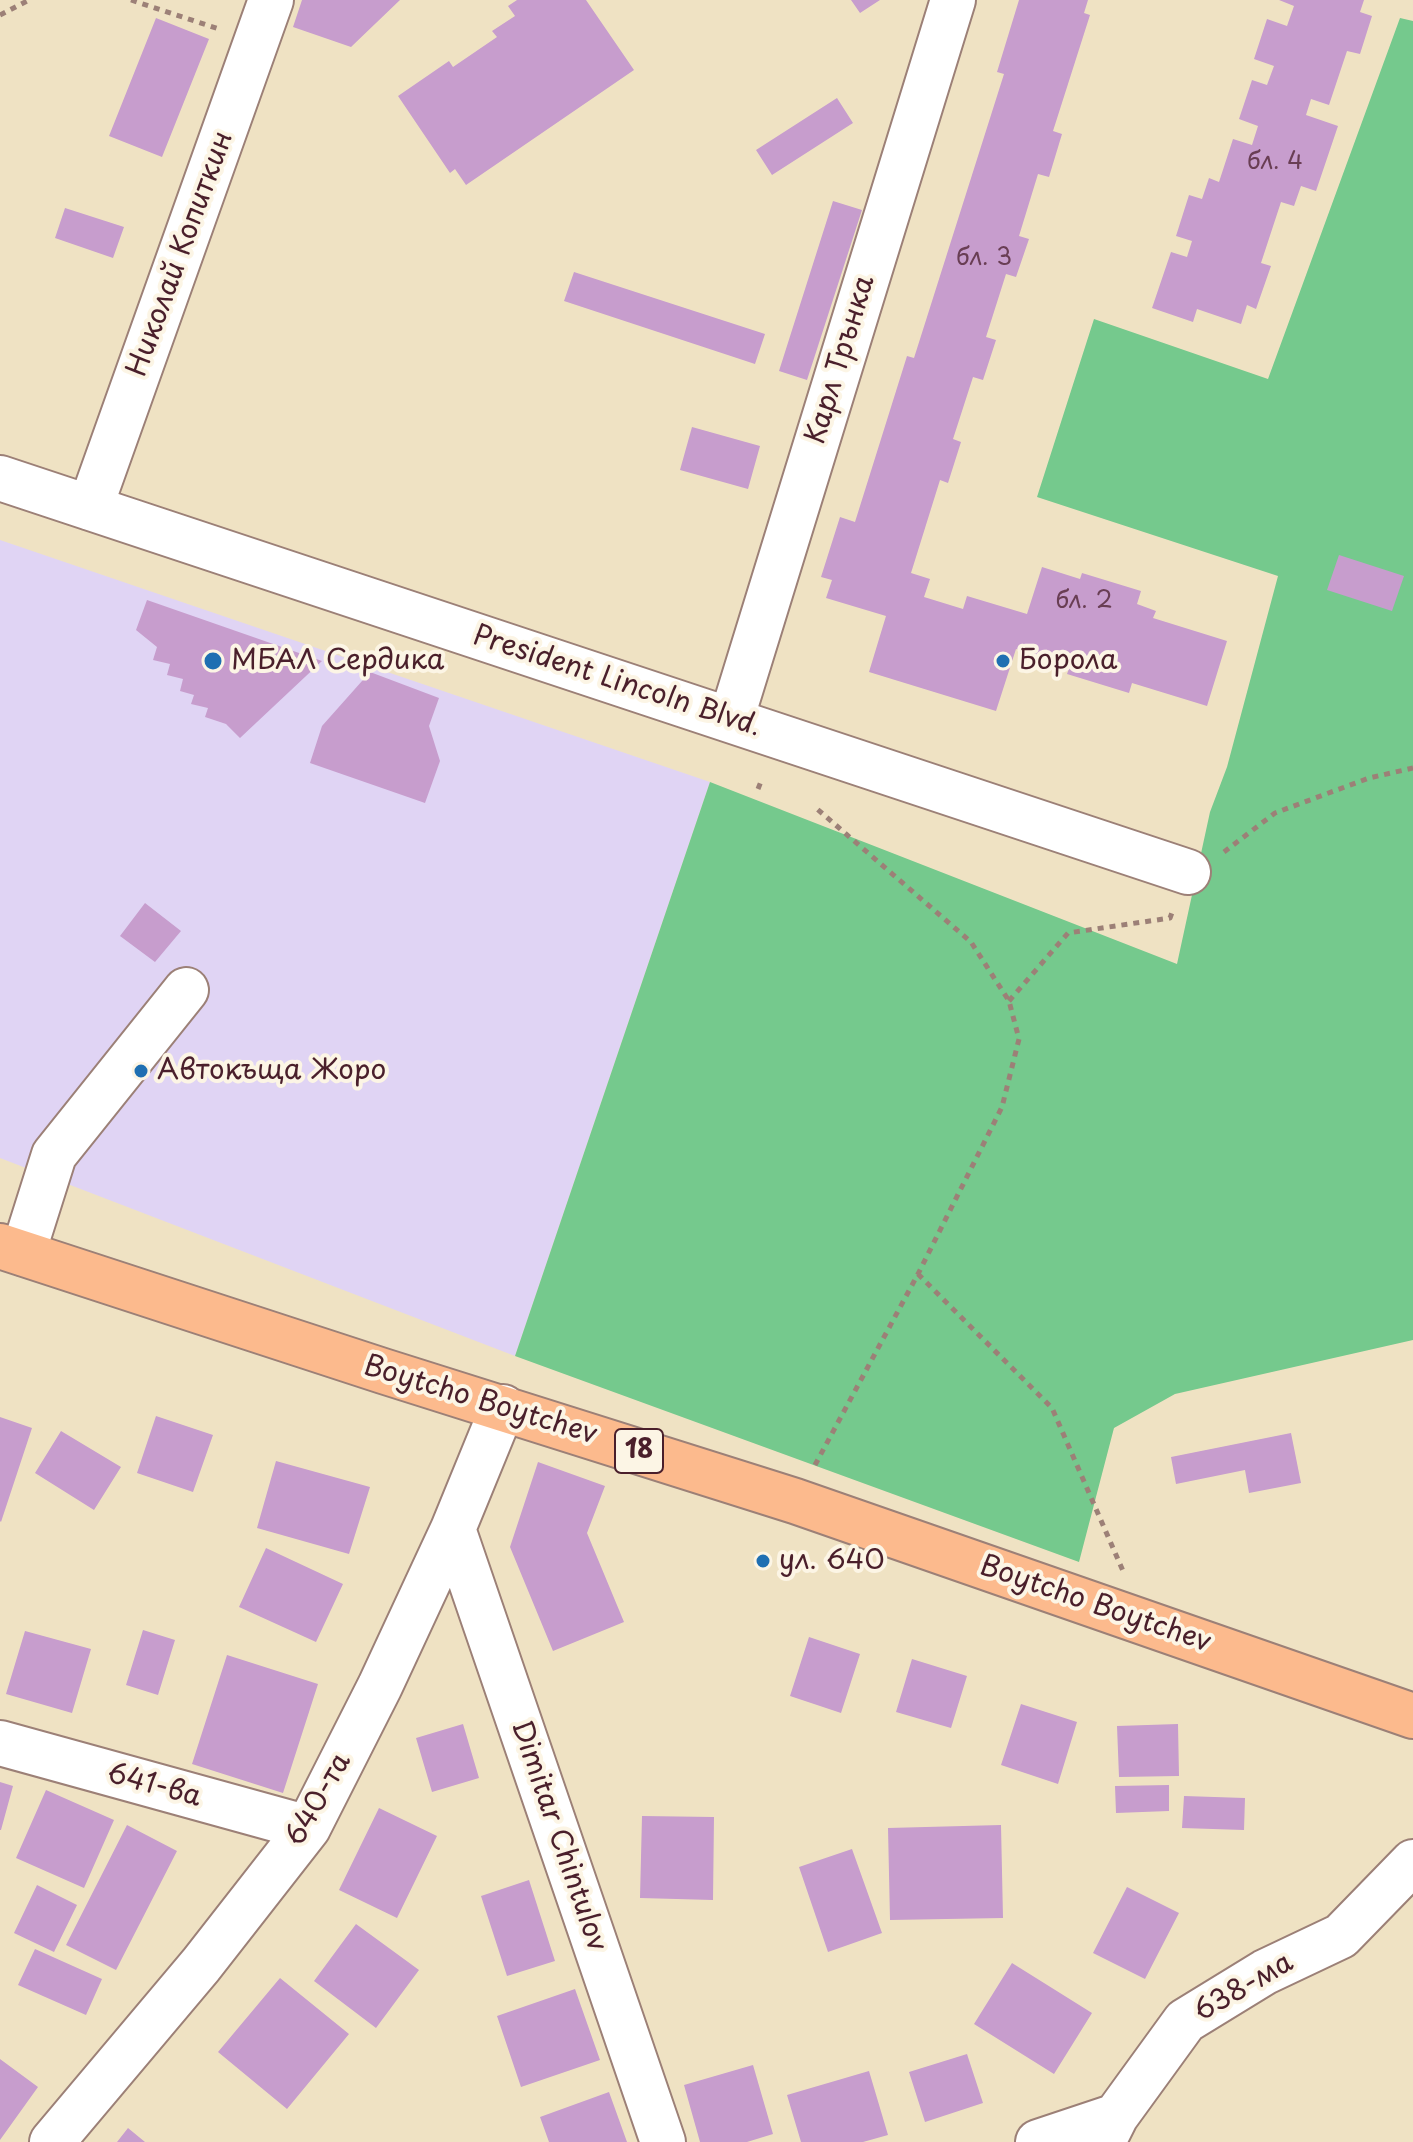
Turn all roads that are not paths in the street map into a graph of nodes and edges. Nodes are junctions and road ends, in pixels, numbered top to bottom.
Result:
1 (271, 0) edge
2 (953, 0) edge
3 (0, 478) edge
4 (90, 508) junction
5 (731, 720) junction
6 (1188, 872) road end
7 (186, 990) dead end
8 (12, 1250) edge
9 (503, 1407) junction
10 (453, 1529) junction
11 (1413, 1716) edge
12 (0, 1743) edge
13 (308, 1828) junction
14 (1413, 1862) edge
15 (1109, 2129) edge
16 (52, 2142) edge
17 (663, 2142) edge
18 (1038, 2142) edge

1 - 4 street, Николай Копиткин
2 - 5 street, Карл Трънка
3 - 4 street, President Lincoln Blvd.
4 - 5 street, President Lincoln Blvd.
5 - 6 street, President Lincoln Blvd.
7 - 8 street
8 - 9 highway, Boytcho Boytchev / 18
9 - 10 street, 640-та
9 - 11 highway, Boytcho Boytchev / 18
10 - 13 street, 640-та
10 - 17 street, Dimitar Chintulov
12 - 13 street, 641-ва
13 - 16 street, 640-та
14 - 15 street, 638-ма
15 - 18 street

